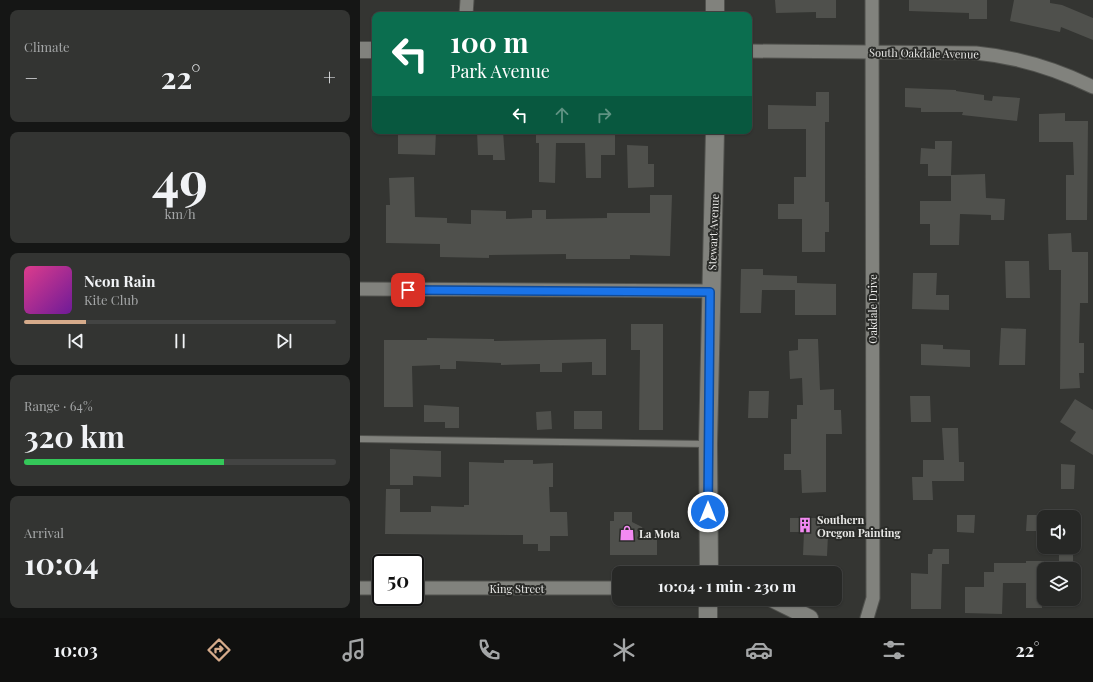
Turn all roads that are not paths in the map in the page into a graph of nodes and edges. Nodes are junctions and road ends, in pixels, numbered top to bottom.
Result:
1 (467, 0) edge
2 (715, 0) edge
3 (872, 0) edge
4 (466, 12) edge
5 (715, 12) edge
6 (360, 50) edge
7 (372, 50) edge
8 (752, 51) edge
9 (872, 52) junction
10 (1093, 87) edge
11 (715, 134) edge
12 (360, 289) edge
13 (710, 292) junction
14 (360, 439) edge
15 (708, 444) junction
16 (708, 566) edge
17 (360, 588) edge
18 (372, 588) edge
19 (424, 588) edge
20 (612, 588) edge
21 (708, 606) edge
22 (786, 606) edge
23 (708, 618) edge
24 (810, 618) edge
25 (867, 618) edge

1 - 4 street
2 - 5 main road
3 - 9 street, Oakdale Drive
6 - 7 street
8 - 9 street, South Oakdale Avenue
9 - 10 street, South Oakdale Avenue
9 - 25 street, Oakdale Drive
11 - 13 main road, Stewart Avenue
12 - 13 street
13 - 15 main road, Stewart Avenue
14 - 15 lane
15 - 16 main road, Stewart Avenue
17 - 18 street
19 - 20 street, King Street
21 - 23 main road
22 - 24 street

